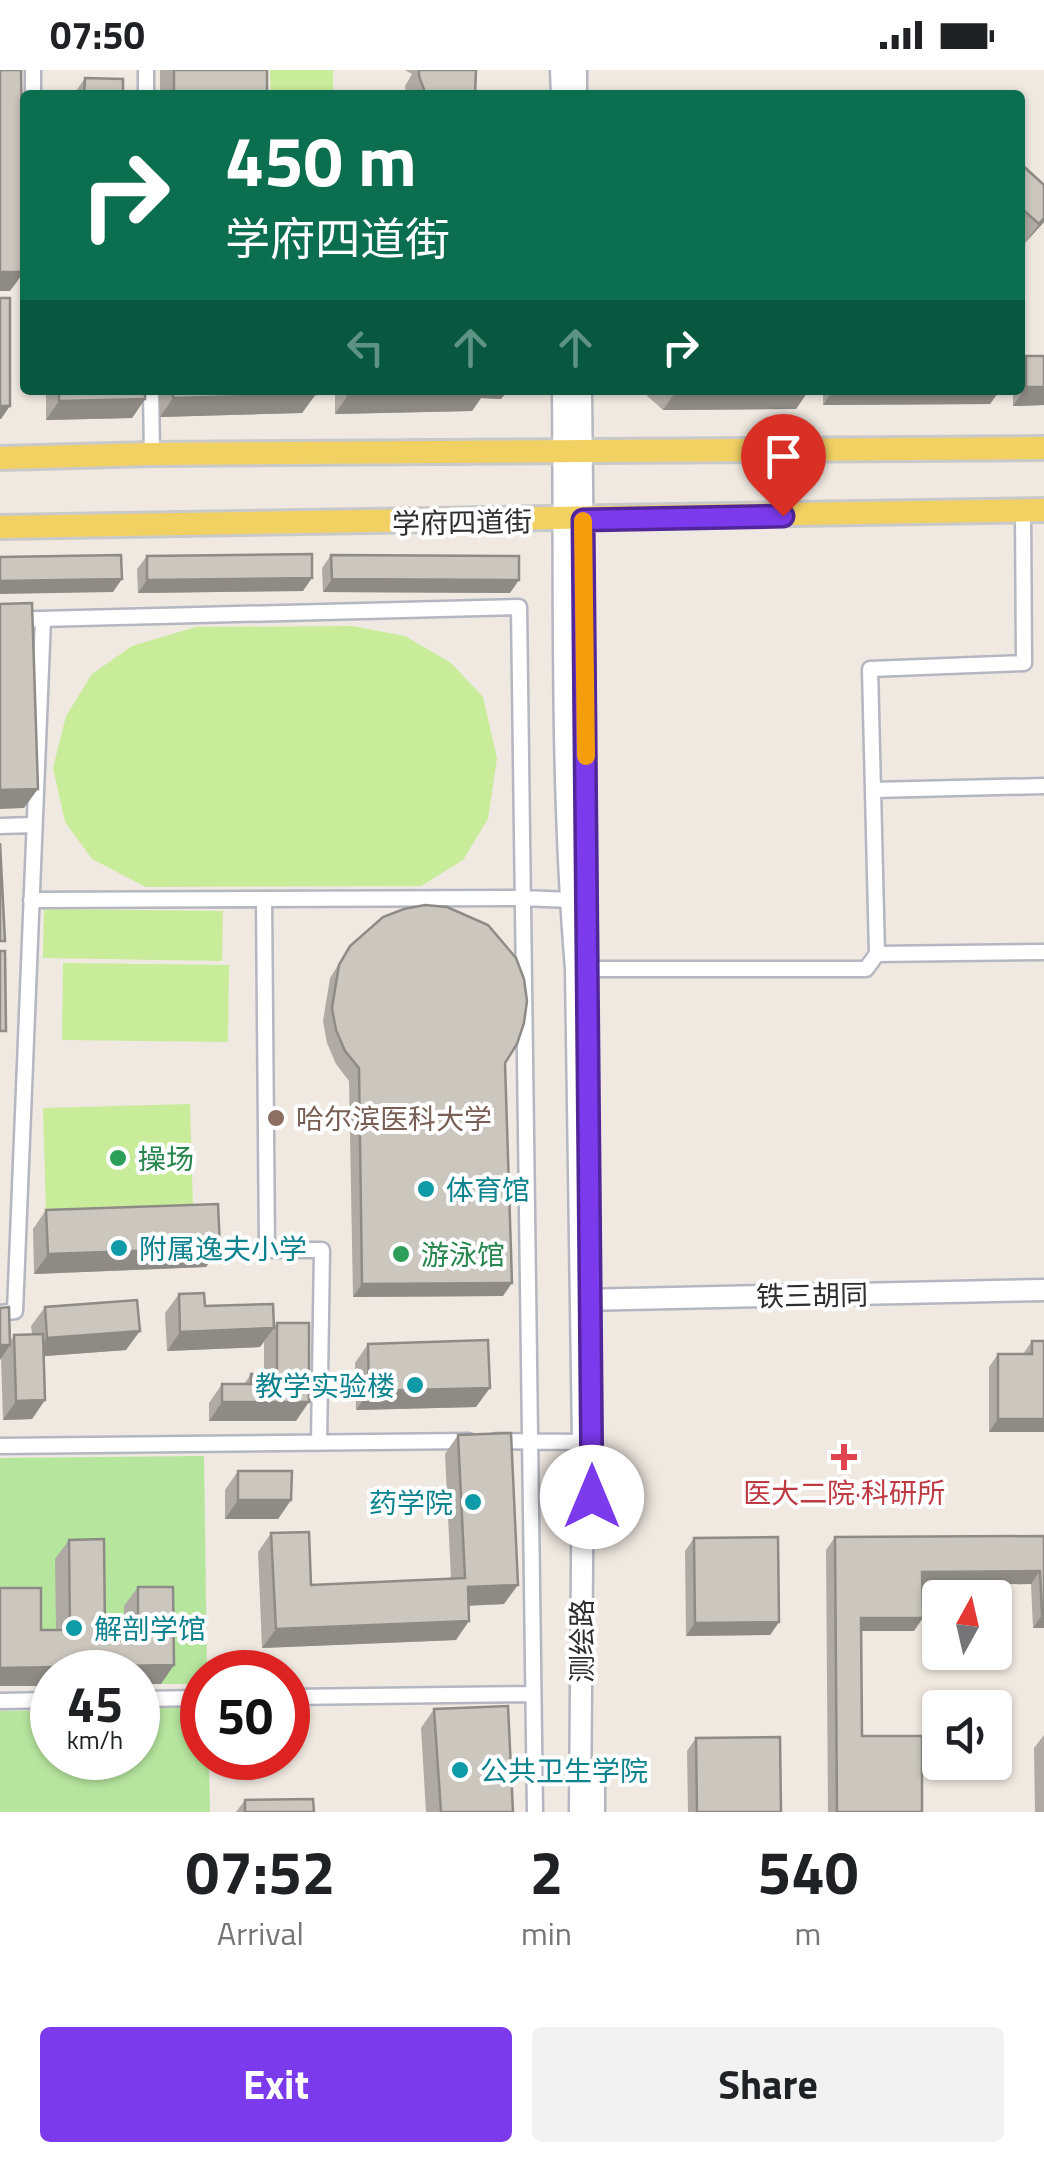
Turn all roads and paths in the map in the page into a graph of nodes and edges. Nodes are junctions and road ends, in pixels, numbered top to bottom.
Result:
1 (150, 395) edge
2 (565, 395) edge
3 (580, 395) edge
4 (1044, 448) edge
5 (573, 453) junction
6 (152, 454) junction
7 (0, 458) edge
8 (1033, 510) edge
9 (572, 520) junction
10 (0, 527) edge
11 (42, 619) junction
12 (0, 620) edge
13 (1044, 786) edge
14 (873, 790) junction
15 (34, 825) junction
16 (0, 826) edge
17 (523, 898) junction
18 (264, 899) junction
19 (31, 900) junction
20 (570, 900) junction
21 (1044, 952) edge
22 (877, 954) junction
23 (582, 969) junction
24 (1044, 1290) edge
25 (586, 1300) junction
26 (0, 1313) edge
27 (530, 1441) junction
28 (583, 1442) junction
29 (319, 1443) junction
30 (0, 1446) edge
31 (533, 1694) junction
32 (310, 1697) edge
33 (0, 1700) edge
34 (30, 1700) edge
35 (534, 1812) edge
36 (580, 1812) edge
37 (594, 1812) edge

1 - 6 street
2 - 5 main road, 测绘路
3 - 5 main road, 测绘路
4 - 5 main road
5 - 6 main road
5 - 9 main road, 测绘路
6 - 7 main road
8 - 9 main road, 学府四道街
8 - 14 street
9 - 10 main road, 学府四道街
9 - 20 main road, 测绘路
9 - 23 main road, 测绘路
11 - 12 street
11 - 15 street
11 - 17 street
13 - 14 street
14 - 22 street
15 - 16 street
15 - 19 street
17 - 18 street
17 - 20 street
17 - 27 street
18 - 19 street
18 - 29 street
19 - 26 street
20 - 23 main road, 测绘路
21 - 22 street
22 - 23 street
23 - 25 main road, 测绘路
24 - 25 main road, 铁三胡同
25 - 28 main road, 测绘路
25 - 37 main road, 测绘路
27 - 28 street
27 - 29 street
27 - 31 street
28 - 36 main road, 测绘路
29 - 30 street
31 - 32 street
31 - 35 street
33 - 34 street

